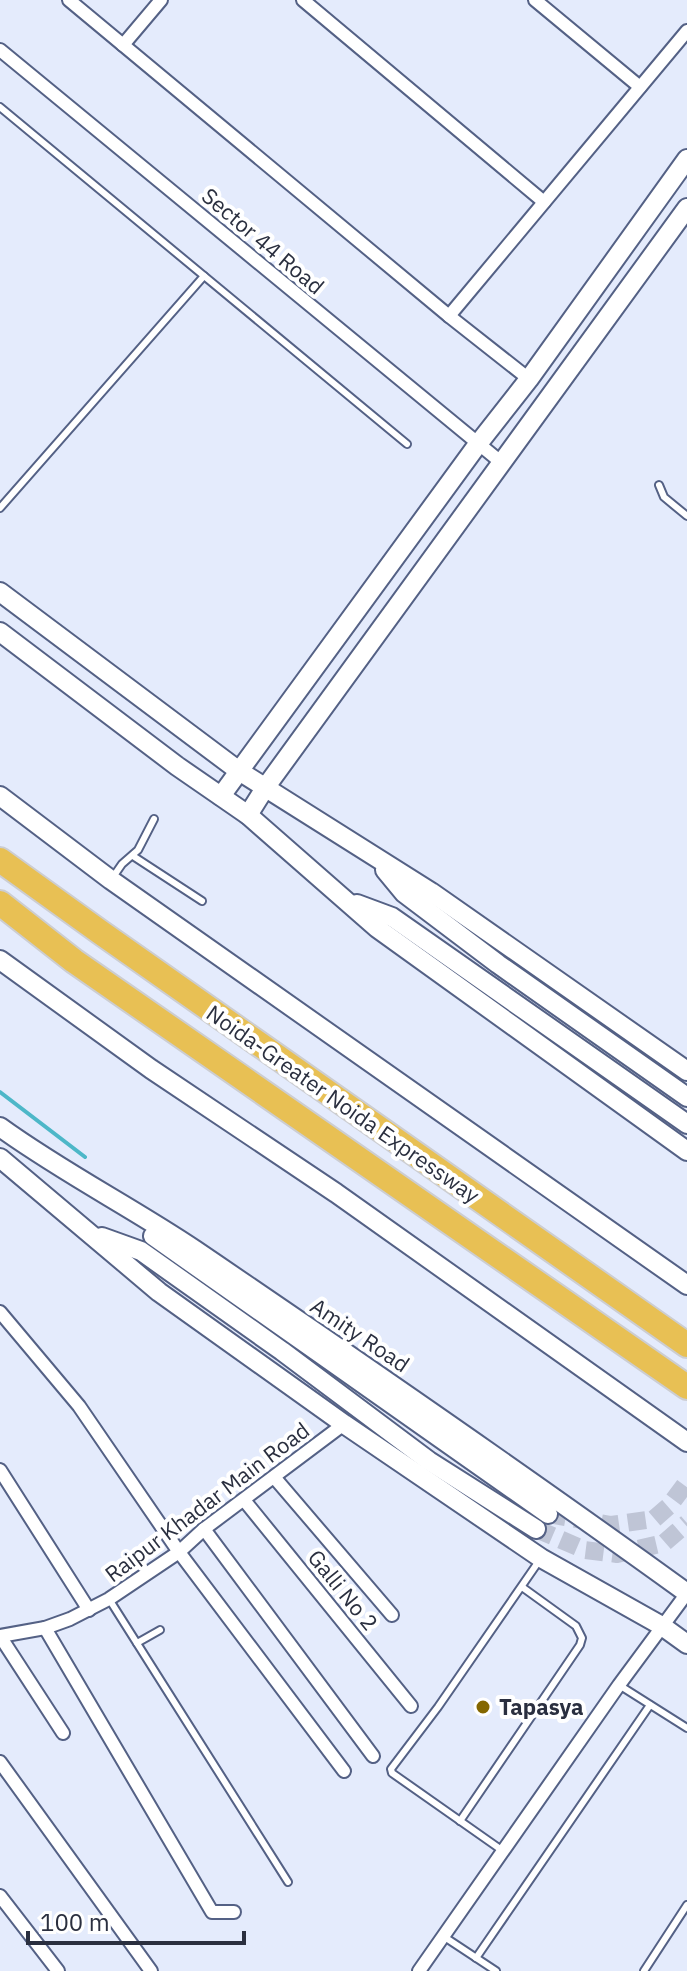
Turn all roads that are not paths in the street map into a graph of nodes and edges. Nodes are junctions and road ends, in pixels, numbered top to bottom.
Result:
1 (69, 0) edge
2 (161, 0) edge
3 (303, 0) edge
4 (535, 0) edge
5 (687, 31) edge
6 (123, 45) junction
7 (0, 50) edge
8 (640, 87) junction
9 (0, 107) edge
10 (687, 159) edge
11 (544, 202) junction
12 (687, 208) edge
13 (204, 276) junction
14 (449, 316) junction
15 (529, 379) junction
16 (407, 444) dead end
17 (478, 444) junction
18 (502, 463) junction
19 (659, 485) dead end
20 (0, 508) edge
21 (687, 516) edge
22 (0, 592) edge
23 (0, 632) edge
24 (239, 771) junction
25 (265, 788) junction
26 (0, 796) edge
27 (221, 796) junction
28 (248, 815) junction
29 (154, 819) dead end
30 (133, 856) junction
31 (376, 858) junction
32 (0, 860) edge
33 (111, 880) junction
34 (345, 899) junction
35 (202, 901) dead end
36 (0, 903) edge
37 (0, 960) edge
38 (687, 1071) edge
39 (687, 1097) edge
40 (687, 1124) edge
41 (0, 1127) edge
42 (687, 1151) edge
43 (0, 1158) edge
44 (126, 1207) junction
45 (90, 1233) junction
46 (687, 1285) edge
47 (0, 1312) edge
48 (687, 1345) edge
49 (687, 1387) edge
50 (344, 1424) junction
51 (687, 1442) edge
52 (0, 1470) edge
53 (274, 1477) junction
54 (244, 1500) junction
55 (204, 1529) junction
56 (179, 1552) junction
57 (541, 1558) junction
58 (522, 1587) junction
59 (687, 1593) edge
60 (109, 1599) junction
61 (89, 1610) junction
62 (392, 1615) dead end
63 (662, 1626) junction
64 (45, 1628) junction
65 (160, 1630) dead end
66 (0, 1636) edge
67 (137, 1643) junction
68 (687, 1644) edge
69 (619, 1685) junction
70 (650, 1705) junction
71 (411, 1706) dead end
72 (687, 1728) edge
73 (63, 1733) dead end
74 (373, 1756) dead end
75 (0, 1762) edge
76 (344, 1771) dead end
77 (460, 1821) junction
78 (503, 1851) junction
79 (288, 1882) dead end
80 (0, 1896) edge
81 (687, 1905) edge
82 (234, 1912) dead end
83 (443, 1936) junction
84 (476, 1958) junction
85 (58, 1971) edge
86 (151, 1971) edge
87 (419, 1971) edge
88 (496, 1971) edge
89 (644, 1971) edge

1 - 6 street
2 - 6 street
3 - 11 street
4 - 8 street
5 - 8 street
6 - 14 street
7 - 17 street, Sector 44 Road
8 - 11 street
9 - 13 lane
10 - 15 street
11 - 14 street
12 - 18 street
13 - 16 lane
13 - 20 lane
14 - 15 street
15 - 17 street
17 - 18 street, Sector 44 Road
17 - 24 street
18 - 25 street
19 - 21 lane
22 - 24 street
23 - 27 street
24 - 25 street
24 - 27 street
25 - 28 street
25 - 31 street
26 - 33 street
27 - 28 street
28 - 34 street
29 - 30 lane
30 - 33 lane
30 - 35 lane
31 - 38 street
31 - 39 street
32 - 48 highway, Noida-Greater Noida Expressway
33 - 46 street
34 - 40 street
34 - 42 street
36 - 49 highway, Noida-Greater Noida Expressway
37 - 51 street
41 - 44 street, Amity Road
43 - 45 street
44 - 45 street
44 - 59 street, Amity Road
45 - 50 street
47 - 56 street
50 - 53 street, Raipur Khadar Main Road
50 - 57 street
52 - 61 street
53 - 54 street, Raipur Khadar Main Road
53 - 62 street
54 - 55 street, Raipur Khadar Main Road
54 - 71 street, Galli No 2
55 - 56 street, Raipur Khadar Main Road
55 - 74 street
56 - 60 street, Raipur Khadar Main Road
56 - 76 street
57 - 58 lane
57 - 63 street
58 - 77 lane
58 - 77 lane
59 - 63 street
60 - 61 street, Raipur Khadar Main Road
60 - 67 lane
61 - 64 street, Raipur Khadar Main Road
63 - 68 street
63 - 69 street
64 - 66 street, Raipur Khadar Main Road
64 - 82 street
65 - 67 lane
66 - 73 street
67 - 79 lane
69 - 70 lane
69 - 78 street
70 - 72 lane
70 - 84 lane
75 - 86 street
77 - 78 lane
78 - 83 street
80 - 85 street
81 - 89 lane
83 - 84 lane
83 - 87 street
84 - 88 lane

